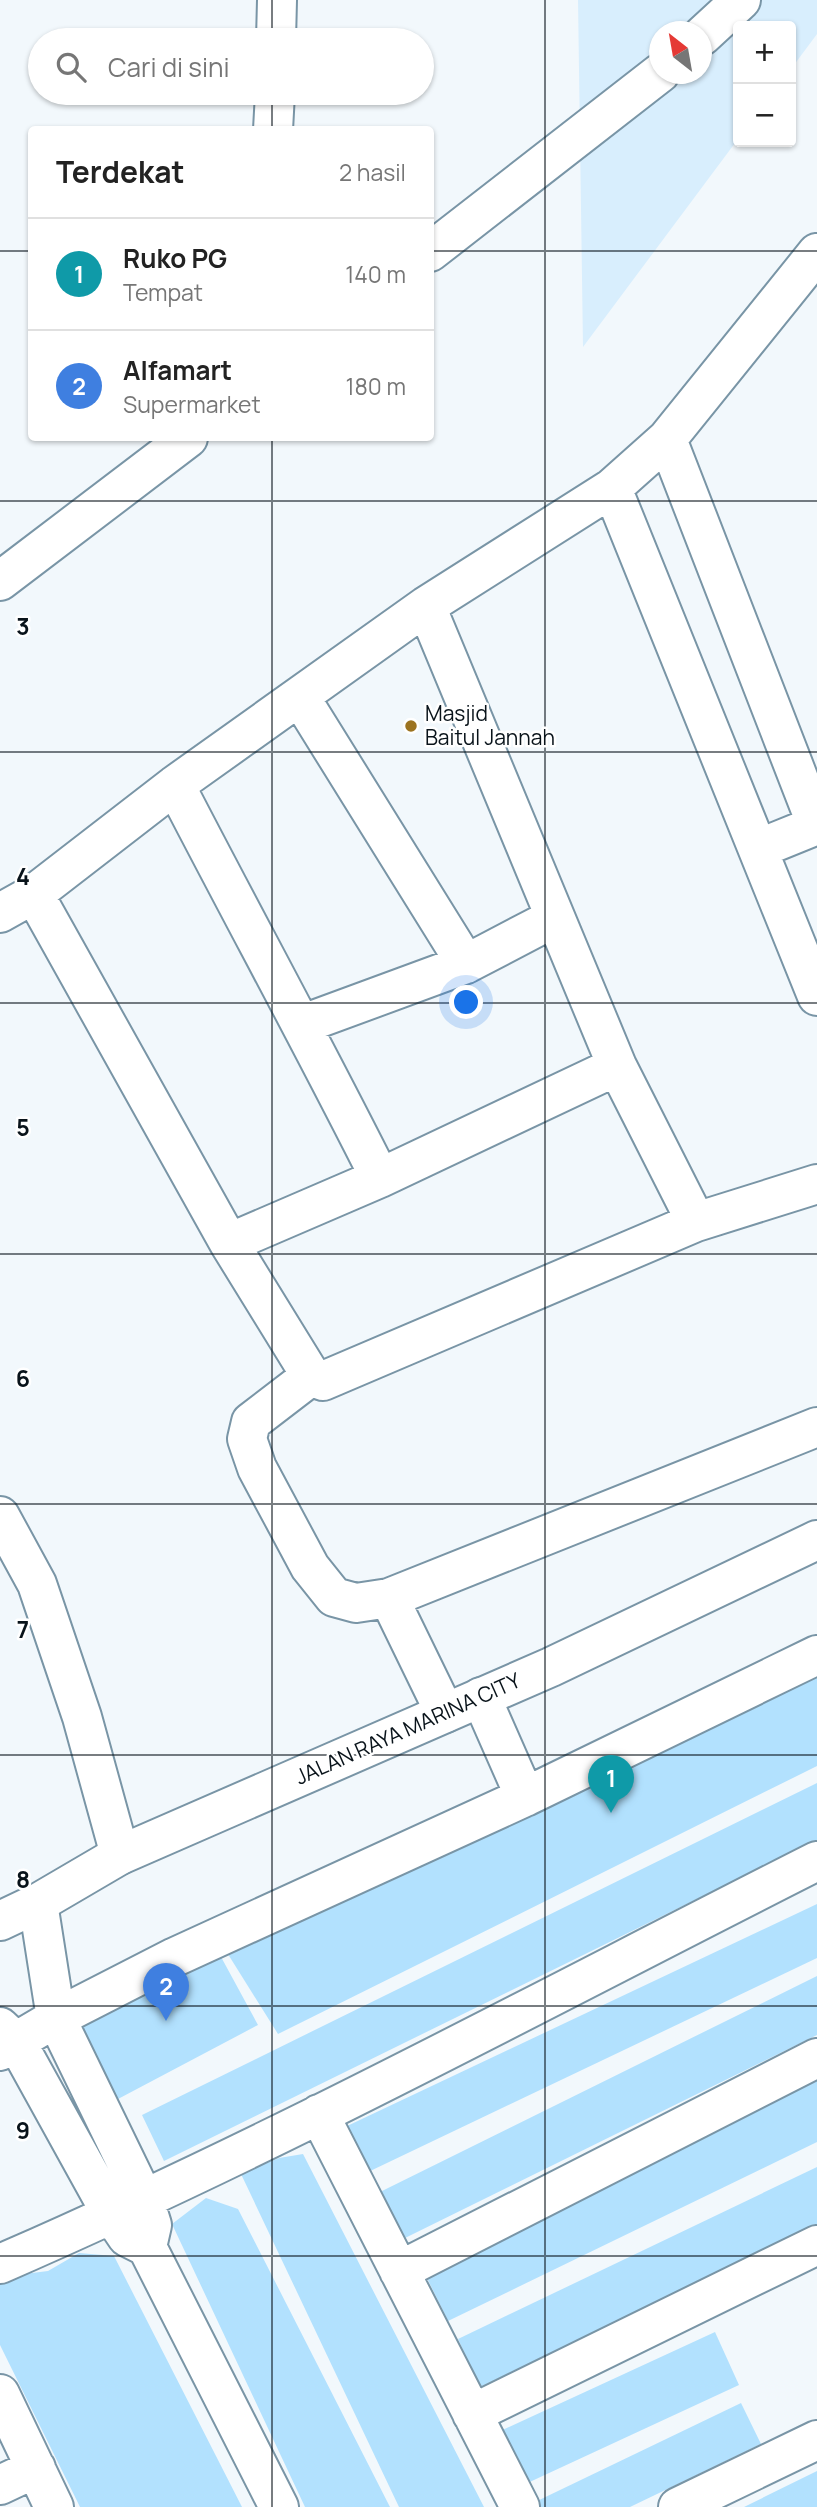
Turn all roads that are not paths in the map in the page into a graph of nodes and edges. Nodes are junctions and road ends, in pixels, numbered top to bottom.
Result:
1 (277, 0) edge
2 (741, 0) edge
3 (712, 27) edge
4 (276, 28) edge
5 (649, 82) edge
6 (274, 105) edge
7 (273, 126) edge
8 (434, 249) edge
9 (814, 268) edge
10 (667, 439) junction
11 (184, 441) edge
12 (612, 488) junction
13 (0, 581) edge
14 (426, 606) junction
15 (300, 697) junction
16 (175, 785) junction
17 (817, 825) edge
18 (758, 849) junction
19 (34, 894) junction
20 (0, 913) edge
21 (554, 918) junction
22 (466, 964) junction
23 (817, 996) edge
24 (303, 1024) junction
25 (617, 1066) junction
26 (380, 1178) junction
27 (817, 1184) edge
28 (696, 1222) junction
29 (229, 1243) junction
30 (311, 1376) junction
31 (817, 1427) edge
32 (0, 1516) edge
33 (817, 1540) edge
34 (389, 1598) junction
35 (817, 1655) edge
36 (481, 1698) junction
37 (445, 1713) junction
38 (525, 1797) junction
39 (120, 1855) junction
40 (817, 1861) edge
41 (38, 1903) junction
42 (0, 1921) edge
43 (56, 2018) junction
44 (6, 2040) edge
45 (817, 2058) edge
46 (319, 2114) junction
47 (128, 2207) junction
48 (817, 2245) edge
49 (0, 2264) edge
50 (399, 2271) junction
51 (0, 2393) edge
52 (472, 2414) junction
53 (817, 2440) edge
54 (36, 2468) junction
55 (0, 2485) edge
56 (54, 2507) edge
57 (279, 2507) edge
58 (520, 2507) edge
59 (678, 2507) edge

1 - 4 street
2 - 3 street
5 - 8 street
6 - 7 street
9 - 10 street
10 - 12 street
10 - 17 street
11 - 13 street
12 - 14 street
12 - 18 street
14 - 15 street
14 - 21 street
15 - 16 street
15 - 22 street
16 - 19 street
16 - 24 street
17 - 18 street
18 - 23 street
19 - 20 street
19 - 29 street
21 - 22 street
21 - 25 street
22 - 24 street
24 - 26 street
25 - 26 street
25 - 28 street
26 - 29 street
27 - 28 street
28 - 30 street
29 - 30 street
30 - 34 street
31 - 34 street
32 - 39 street
33 - 36 street, JALAN RAYA MARINA CITY
34 - 37 street
35 - 38 street
36 - 37 street, JALAN RAYA MARINA CITY
36 - 38 street
37 - 39 street, JALAN RAYA MARINA CITY
38 - 43 street
39 - 41 street, JALAN RAYA MARINA CITY
40 - 46 street
41 - 42 street, JALAN RAYA MARINA CITY
41 - 43 street
43 - 44 street
43 - 47 street
44 - 47 street
45 - 50 street
46 - 47 street
46 - 50 street
47 - 49 street
47 - 57 street
48 - 52 street
50 - 52 street
51 - 54 street
52 - 58 street
53 - 59 street
54 - 55 street
54 - 56 street

